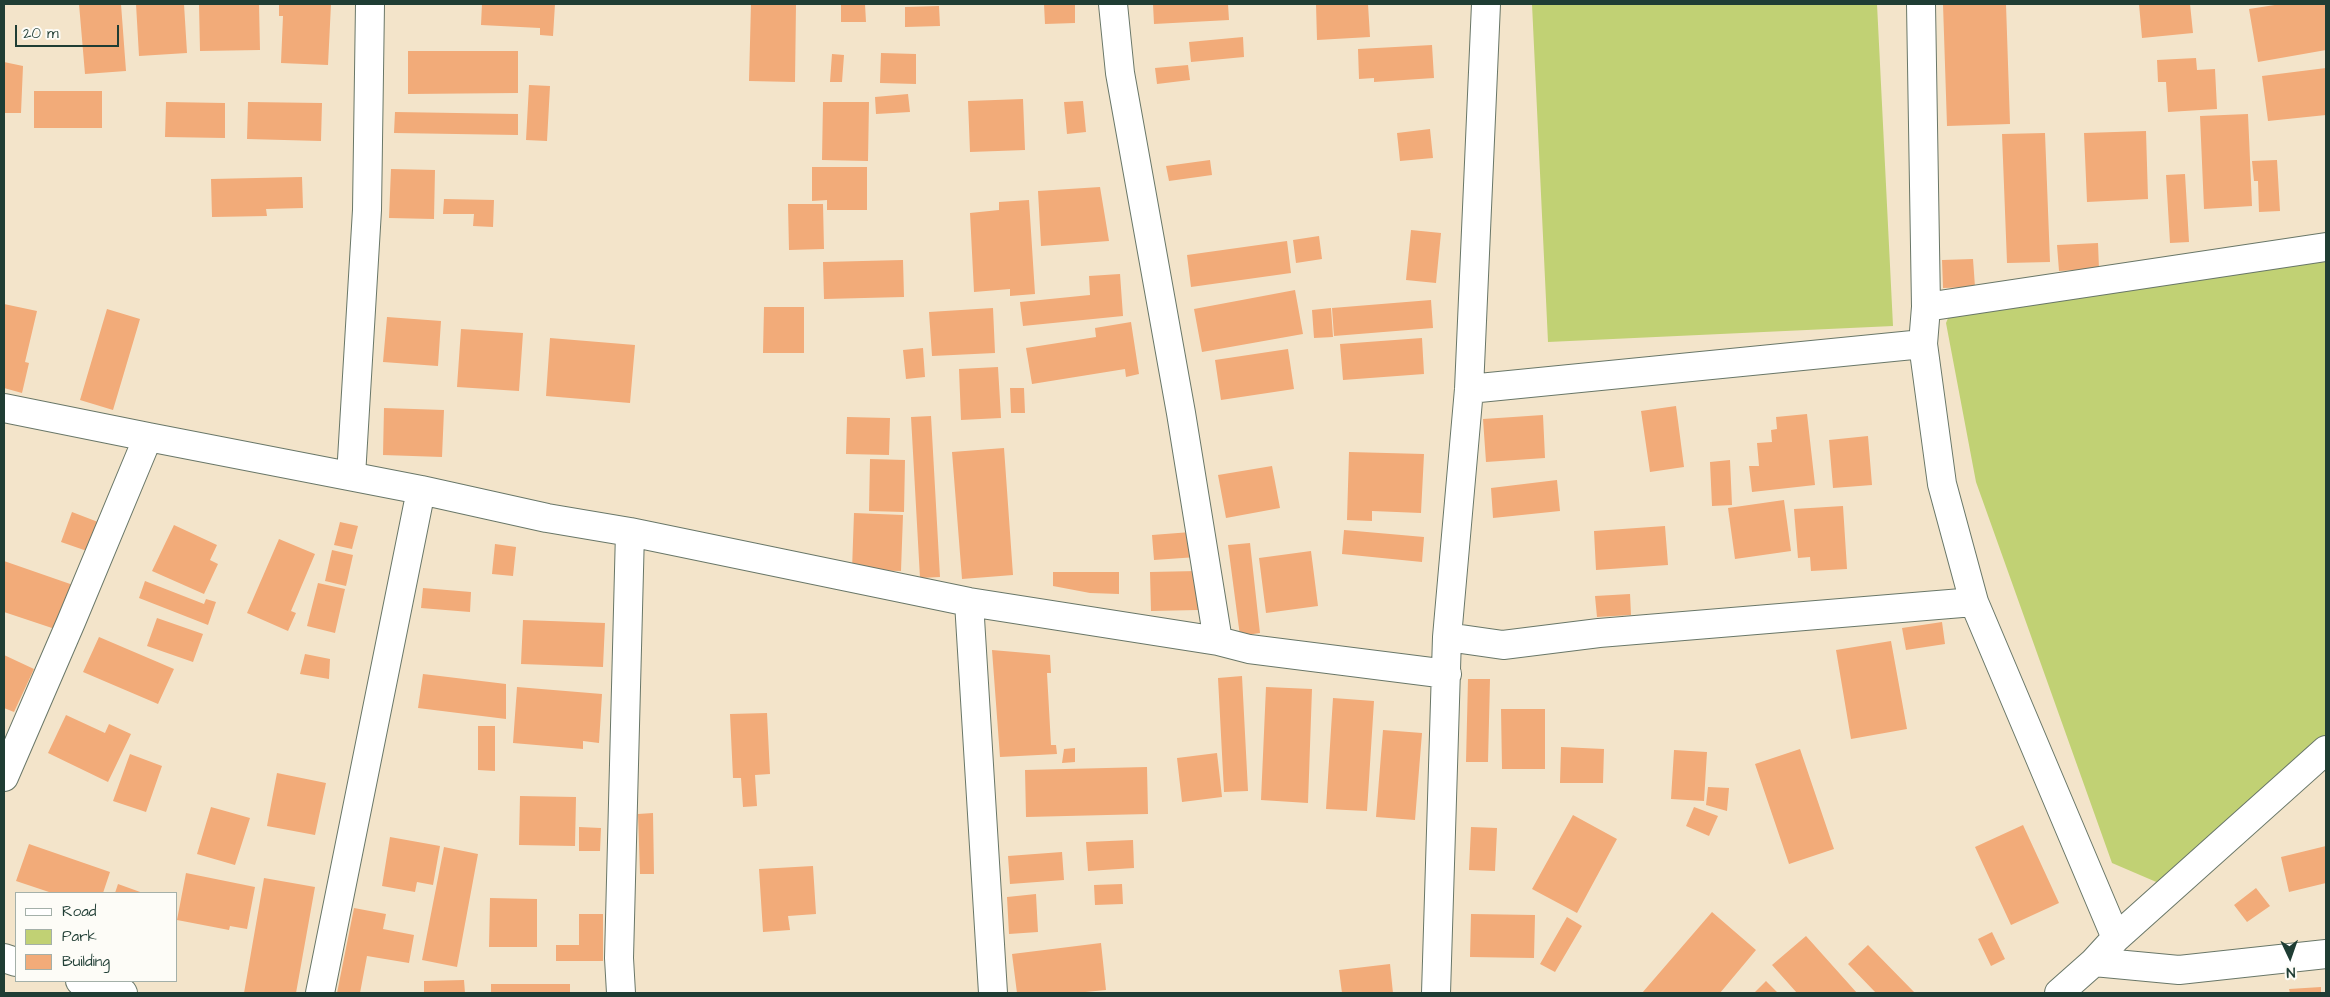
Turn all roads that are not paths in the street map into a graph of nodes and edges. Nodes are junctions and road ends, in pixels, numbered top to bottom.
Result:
1 (370, 4) edge
2 (1113, 4) edge
3 (1486, 4) edge
4 (1922, 4) edge
5 (2326, 247) edge
6 (1926, 307) junction
7 (1923, 344) junction
8 (1469, 389) junction
9 (4, 408) edge
10 (148, 437) junction
11 (351, 476) junction
12 (420, 490) junction
13 (630, 532) junction
14 (969, 602) junction
15 (1974, 602) junction
16 (1447, 637) junction
17 (1218, 641) junction
18 (1446, 674) junction
19 (2326, 750) edge
20 (4, 778) edge
21 (2116, 938) junction
22 (2326, 954) edge
23 (2094, 962) junction
24 (2182, 981) edge
25 (84, 982) edge
26 (123, 993) edge
27 (320, 993) edge
28 (621, 993) edge
29 (993, 993) edge
30 (1436, 993) edge
31 (2059, 993) edge

1 - 11 street
2 - 17 street
3 - 8 street
4 - 6 street
5 - 6 street
6 - 7 street
7 - 8 street
7 - 15 street
8 - 16 street
9 - 10 street
10 - 11 street
10 - 20 street
11 - 12 street
12 - 13 street
12 - 27 street
13 - 14 street
13 - 28 street
14 - 17 street
14 - 29 street
15 - 16 street
15 - 21 street
16 - 18 street
17 - 18 street
18 - 30 street
19 - 21 street
21 - 23 street
22 - 24 street
23 - 24 street
23 - 31 street
25 - 26 street

